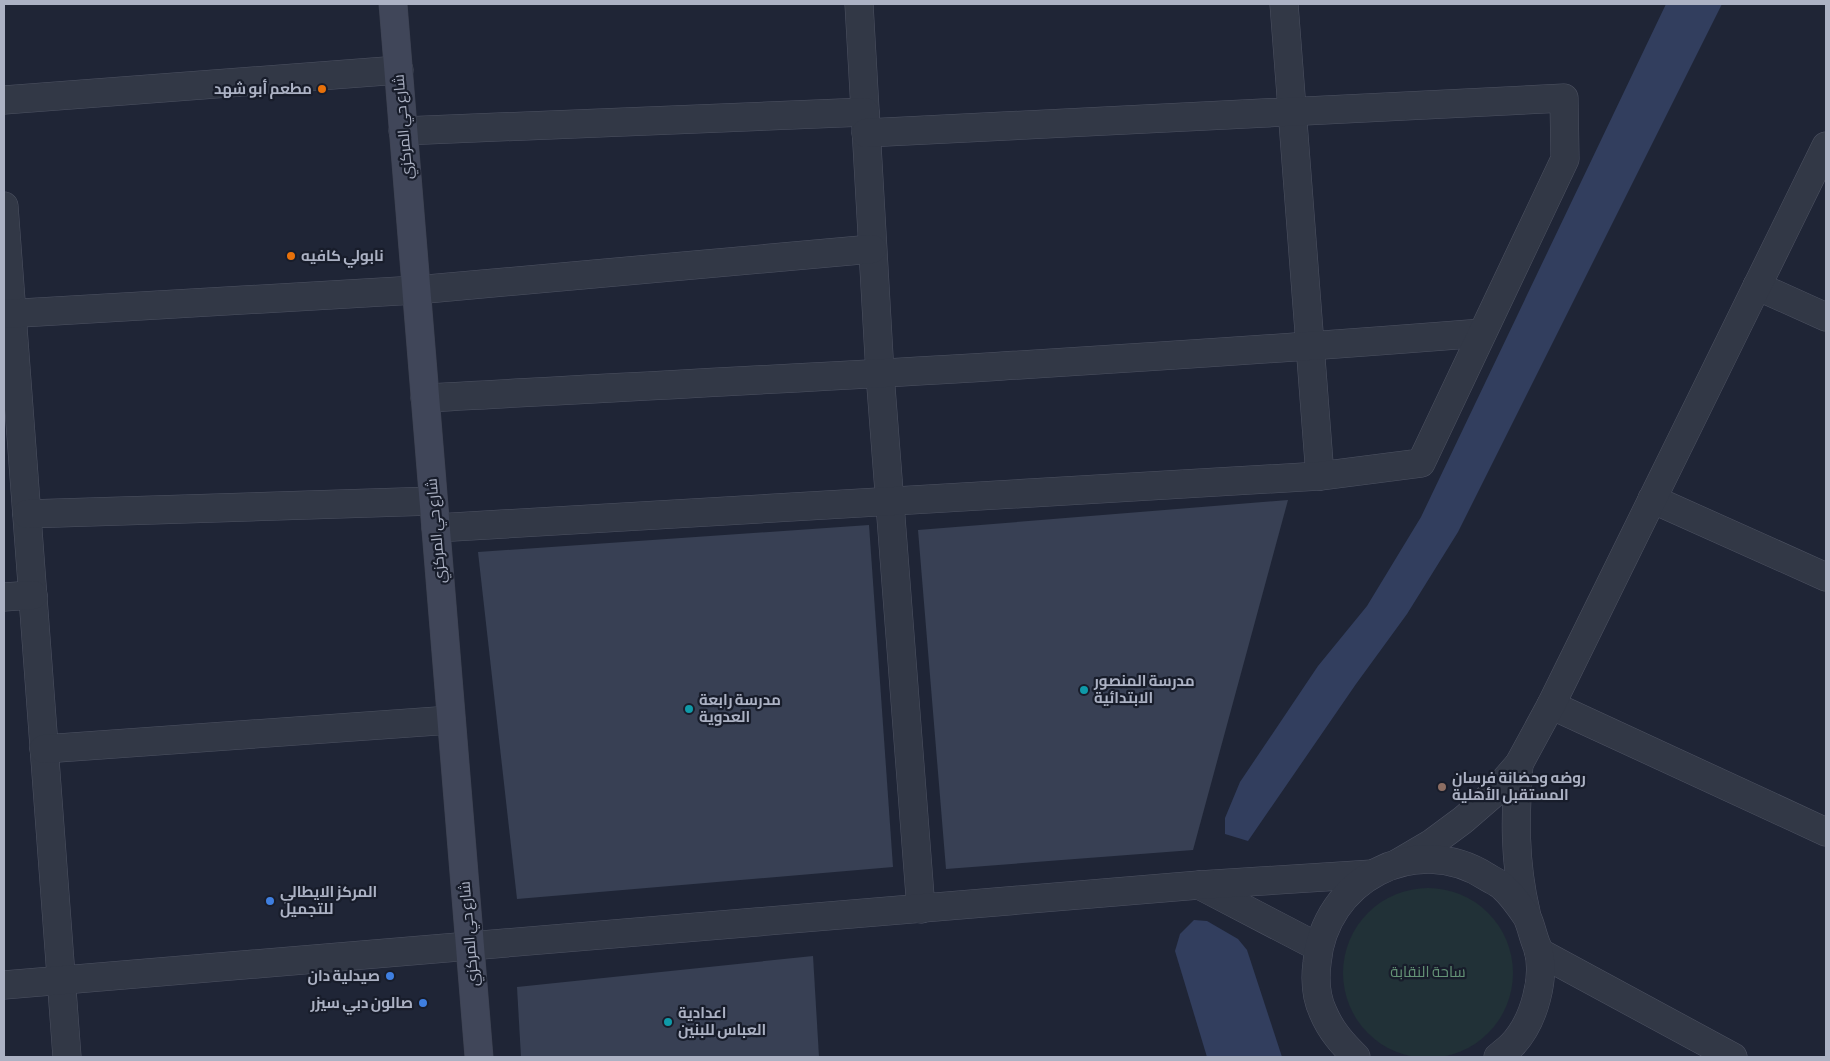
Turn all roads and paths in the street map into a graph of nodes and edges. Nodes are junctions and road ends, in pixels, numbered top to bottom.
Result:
1 (394, 4) edge
2 (859, 4) edge
3 (1284, 4) edge
4 (399, 70) junction
5 (4, 100) edge
6 (1292, 113) junction
7 (865, 122) junction
8 (403, 131) junction
9 (1826, 146) edge
10 (4, 206) edge
11 (872, 249) junction
12 (1757, 286) junction
13 (416, 290) junction
14 (8, 314) edge
15 (1826, 317) edge
16 (1482, 333) junction
17 (1310, 346) junction
18 (880, 374) junction
19 (425, 398) junction
20 (1320, 476) junction
21 (1652, 499) junction
22 (433, 501) junction
23 (890, 501) junction
24 (27, 514) junction
25 (436, 528) junction
26 (1826, 577) edge
27 (33, 596) junction
28 (4, 597) edge
29 (1551, 706) junction
30 (451, 720) junction
31 (44, 749) junction
32 (1519, 764) junction
33 (1826, 832) edge
34 (1398, 863) junction
35 (1372, 874) junction
36 (1199, 885) junction
37 (921, 909) junction
38 (1527, 918) junction
39 (470, 947) junction
40 (1318, 947) junction
41 (1539, 952) junction
42 (62, 980) junction
43 (4, 985) edge
44 (67, 1057) edge
45 (479, 1057) edge
46 (1356, 1057) edge
47 (1498, 1057) edge
48 (1733, 1057) edge

1 - 4 main road, شارع حي المركزي
2 - 7 street
3 - 6 street
4 - 5 street
4 - 8 main road, شارع حي المركزي
6 - 7 street
6 - 16 street
6 - 17 street
7 - 8 street
7 - 11 street
8 - 13 main road, شارع حي المركزي
9 - 12 street
10 - 14 street
11 - 13 street
11 - 18 street
12 - 15 street
12 - 21 street
13 - 14 street
13 - 19 main road, شارع حي المركزي
14 - 24 street
16 - 17 street
16 - 20 street
17 - 18 street
17 - 20 street
18 - 19 street
18 - 23 street
19 - 22 main road, شارع حي المركزي
20 - 23 street
21 - 26 street
21 - 29 street
22 - 24 street
22 - 25 main road, شارع حي المركزي
23 - 25 street
23 - 37 street
24 - 27 street
25 - 30 main road, شارع حي المركزي
27 - 28 street
27 - 31 street
29 - 32 street
29 - 33 street
30 - 31 street
30 - 39 main road, شارع حي المركزي
31 - 42 street
32 - 34 street
32 - 38 street
34 - 35 street
34 - 38 street
35 - 36 street
35 - 40 street
36 - 37 street
36 - 40 street
37 - 39 street
38 - 41 street
39 - 42 street
39 - 45 main road, شارع حي المركزي
40 - 46 street
41 - 47 street
41 - 48 street
42 - 43 street
42 - 44 street

